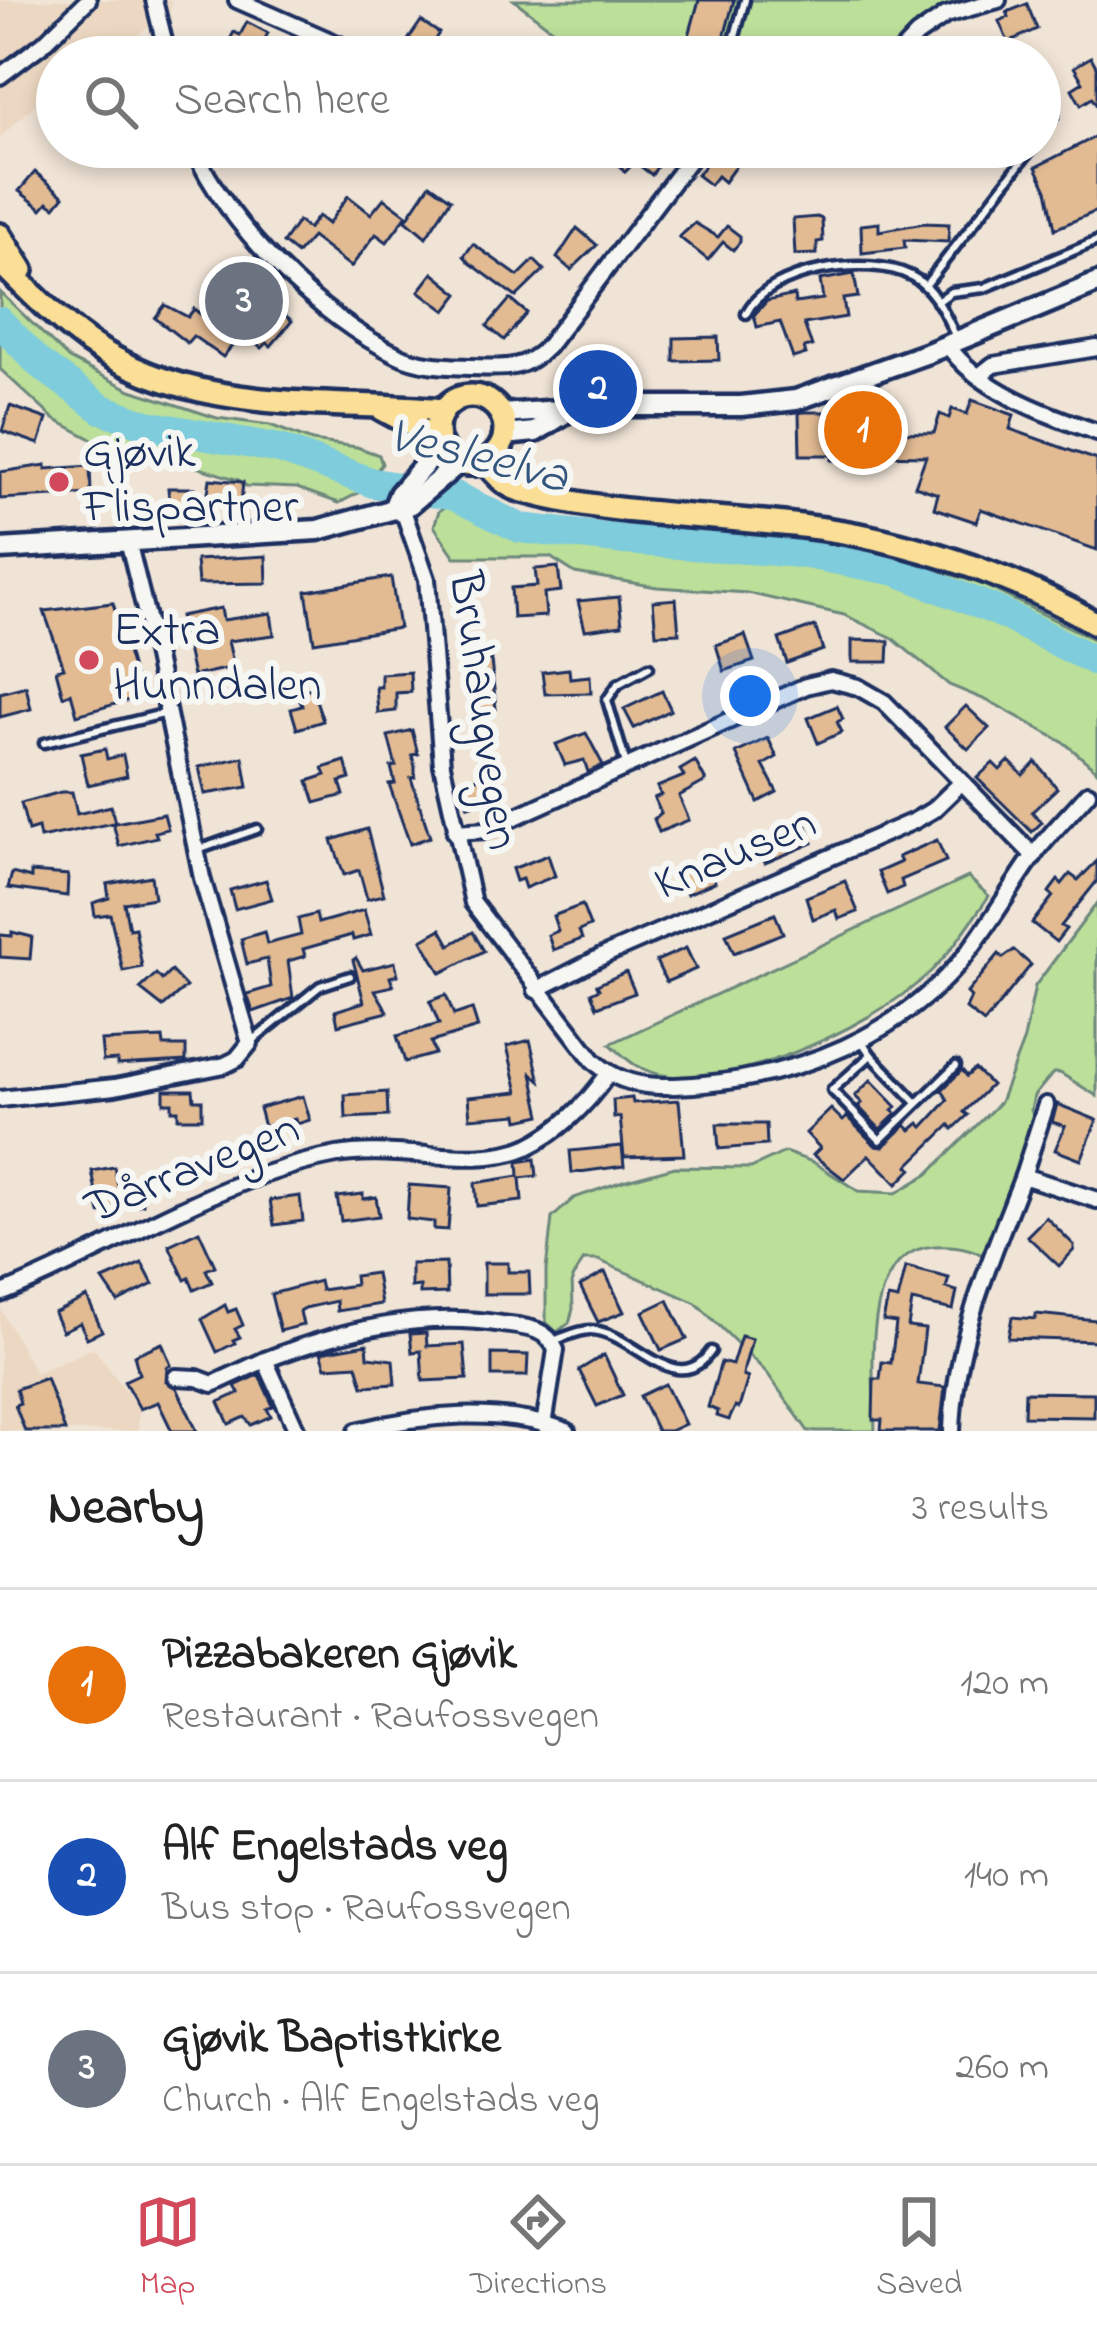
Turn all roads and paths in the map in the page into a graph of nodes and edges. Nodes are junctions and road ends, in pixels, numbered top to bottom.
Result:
1 (88, 0) edge
2 (154, 0) edge
3 (237, 0) edge
4 (745, 0) edge
5 (998, 0) edge
6 (51, 36) edge
7 (163, 36) edge
8 (319, 36) edge
9 (735, 36) edge
10 (916, 36) edge
11 (36, 48) edge
12 (3, 70) edge
13 (204, 168) edge
14 (683, 168) edge
15 (1017, 168) edge
16 (0, 235) edge
17 (1097, 241) edge
18 (0, 262) edge
19 (1097, 283) edge
20 (925, 286) junction
21 (938, 302) junction
22 (45, 306) junction
23 (746, 314) dead end
24 (952, 342) junction
25 (1097, 348) edge
26 (979, 376) junction
27 (382, 409) junction
28 (443, 410) junction
29 (1097, 432) edge
30 (498, 439) junction
31 (439, 442) junction
32 (460, 462) junction
33 (392, 509) junction
34 (128, 542) junction
35 (0, 549) edge
36 (1097, 624) edge
37 (649, 667) dead end
38 (167, 713) junction
39 (44, 743) dead end
40 (627, 768) junction
41 (961, 783) junction
42 (1088, 793) dead end
43 (257, 829) dead end
44 (455, 832) junction
45 (195, 851) junction
46 (1034, 856) junction
47 (350, 976) dead end
48 (536, 990) junction
49 (861, 1040) junction
50 (250, 1043) junction
51 (871, 1055) junction
52 (956, 1066) dead end
53 (608, 1075) junction
54 (0, 1099) edge
55 (917, 1103) junction
56 (1046, 1105) dead end
57 (1023, 1176) junction
58 (1097, 1200) edge
59 (0, 1294) edge
60 (553, 1341) junction
61 (711, 1352) dead end
62 (266, 1360) junction
63 (176, 1377) dead end
64 (544, 1425) junction
65 (297, 1431) edge
66 (357, 1431) edge
67 (567, 1431) edge
68 (952, 1431) edge

1 - 6 street
2 - 7 street
3 - 8 street
4 - 9 lane
5 - 10 street
11 - 12 street
13 - 14 street
15 - 20 lane
16 - 22 main road
17 - 21 lane
18 - 22 main road
19 - 24 main road
20 - 21 lane
20 - 23 lane
21 - 24 lane
22 - 27 main road
24 - 26 street
24 - 30 main road
25 - 26 street
26 - 29 street
27 - 28 main road
27 - 31 main road
28 - 30 main road
28 - 31 main road
30 - 32 main road
30 - 36 main road
31 - 32 main road
31 - 33 main road
32 - 33 main road
33 - 34 main road
33 - 44 street, Bruhaugvegen
34 - 35 main road
34 - 38 street
37 - 40 lane
38 - 39 lane
38 - 45 street
40 - 41 street
40 - 44 street
41 - 46 street
41 - 48 street, Knausen
42 - 46 street
43 - 45 lane
44 - 48 street, Bruhaugvegen
45 - 50 street
46 - 49 street
47 - 50 lane
48 - 53 street, Bruhaugvegen
49 - 51 lane
49 - 53 street
50 - 54 street
51 - 55 lane
51 - 55 lane
52 - 55 lane
53 - 59 street, Dårravegen
56 - 57 street
57 - 58 street
57 - 68 street
60 - 61 lane
60 - 62 street
60 - 64 street
62 - 63 street
62 - 65 street
64 - 66 street
64 - 67 street

